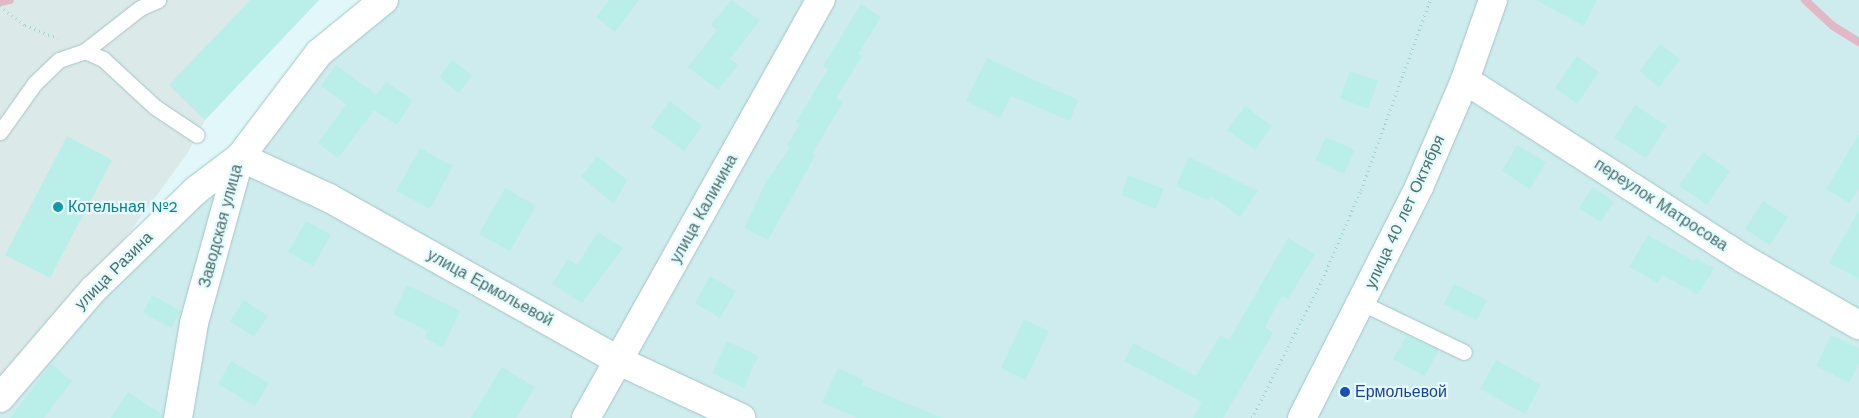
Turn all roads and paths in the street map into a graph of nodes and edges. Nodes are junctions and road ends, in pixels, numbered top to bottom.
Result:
1 (158, 0) edge
2 (384, 0) edge
3 (821, 0) edge
4 (1430, 0) edge
5 (1493, 0) edge
6 (0, 6) edge
7 (85, 51) junction
8 (1465, 80) junction
9 (0, 132) edge
10 (197, 135) dead end
11 (240, 157) junction
12 (1362, 303) junction
13 (1859, 325) edge
14 (1464, 352) dead end
15 (619, 361) junction
16 (0, 398) edge
17 (178, 418) edge
18 (586, 418) edge
19 (741, 418) edge
20 (1252, 418) edge
21 (1302, 418) edge

1 - 7 lane
2 - 11 street, Заводская улица
3 - 15 street, улица Калинина
4 - 20 path
5 - 8 street, улица 40 лет Октября
6 - 7 path
7 - 9 lane
7 - 10 lane
8 - 12 street, улица 40 лет Октября
8 - 13 street, переулок Матросова
11 - 15 street, улица Ермольевой
11 - 16 street, улица Разина
11 - 17 street, Заводская улица
12 - 14 lane
12 - 21 street, улица 40 лет Октября
15 - 18 street, улица Калинина
15 - 19 street, улица Ермольевой

